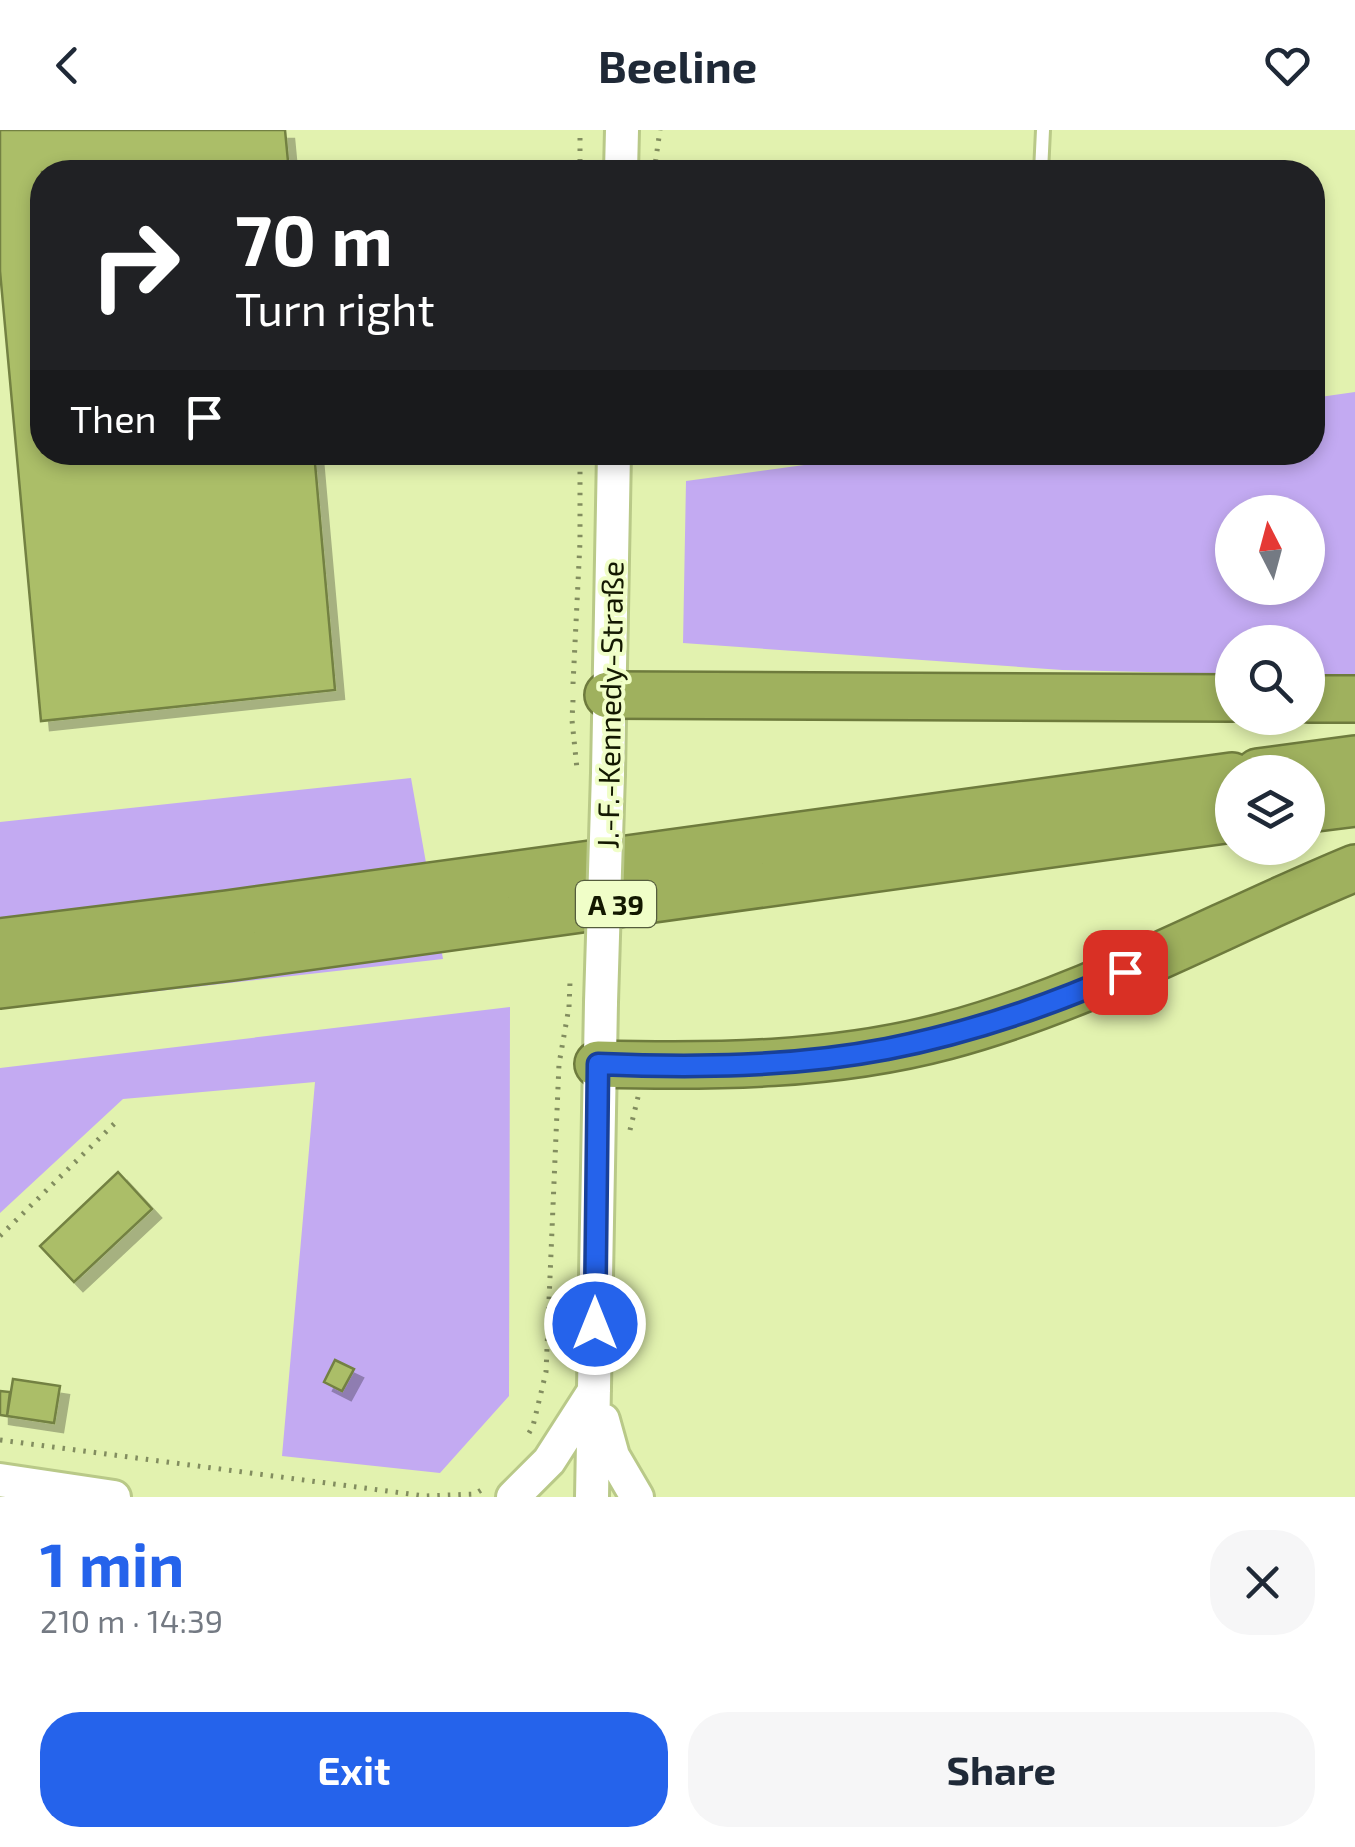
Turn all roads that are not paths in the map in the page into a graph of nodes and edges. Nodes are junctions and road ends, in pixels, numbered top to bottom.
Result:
1 (622, 130) edge
2 (1043, 130) edge
3 (621, 160) edge
4 (1042, 160) edge
5 (614, 465) edge
6 (608, 696) junction
7 (1215, 698) edge
8 (1325, 698) edge
9 (1355, 699) edge
10 (1355, 760) edge
11 (1325, 764) edge
12 (1215, 778) edge
13 (1355, 803) edge
14 (1325, 807) edge
15 (1215, 821) edge
16 (1355, 868) edge
17 (0, 942) edge
18 (0, 986) edge
19 (620, 1065) junction
20 (594, 1391) junction
21 (0, 1480) edge
22 (502, 1491) edge
23 (114, 1497) edge
24 (592, 1497) edge
25 (637, 1497) edge

1 - 3 street
2 - 4 lane
5 - 6 street, J.-F.-Kennedy-Straße
6 - 7 highway
6 - 19 street, J.-F.-Kennedy-Straße, bridge
8 - 9 highway
10 - 11 highway
12 - 17 highway, A 39
13 - 14 highway
15 - 18 highway, A 39
16 - 19 highway
19 - 20 street, J.-F.-Kennedy-Straße
20 - 22 street
20 - 24 street, J.-F.-Kennedy-Straße
20 - 25 street
21 - 23 street

